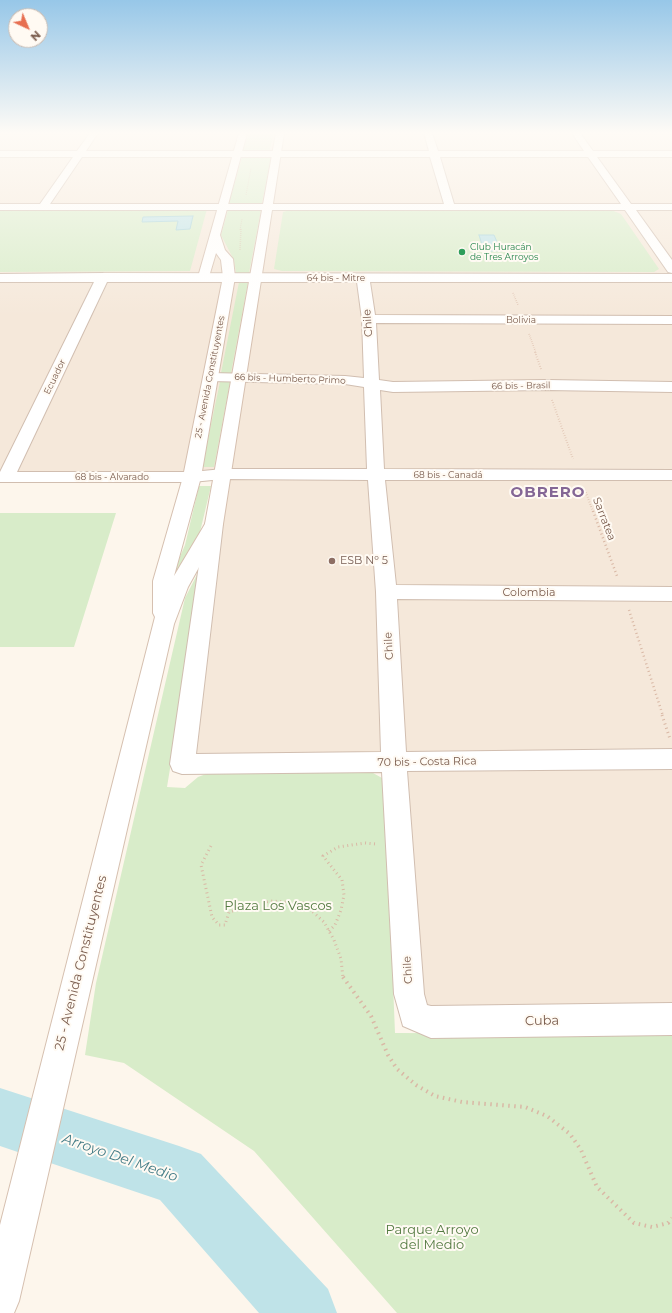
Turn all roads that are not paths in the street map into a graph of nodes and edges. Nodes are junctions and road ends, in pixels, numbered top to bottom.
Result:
1 (52, 194) edge
2 (225, 194) edge
3 (269, 194) edge
4 (446, 194) edge
5 (619, 194) edge
6 (222, 206) junction
7 (0, 207) edge
8 (43, 207) junction
9 (267, 207) junction
10 (450, 207) junction
11 (628, 207) junction
12 (672, 207) edge
13 (214, 236) junction
14 (672, 269) edge
15 (103, 277) junction
16 (204, 277) junction
17 (229, 277) junction
18 (255, 277) junction
19 (0, 278) edge
20 (363, 278) junction
21 (672, 278) edge
22 (369, 319) junction
23 (672, 320) edge
24 (210, 377) junction
25 (239, 377) junction
26 (371, 383) junction
27 (672, 387) edge
28 (223, 474) junction
29 (376, 475) junction
30 (672, 475) edge
31 (3, 477) edge
32 (192, 477) junction
33 (214, 524) junction
34 (386, 592) junction
35 (672, 594) edge
36 (163, 624) junction
37 (672, 759) edge
38 (394, 762) junction
39 (182, 764) joint
40 (414, 1014) joint
41 (672, 1019) edge
42 (0, 1301) edge

1 - 8 street
2 - 6 street
3 - 9 street, 25 - Avenida Constituyentes
4 - 10 street
5 - 11 street
6 - 8 street
6 - 9 street
6 - 13 street
7 - 8 street
9 - 10 street
9 - 18 street, 25 - Avenida Constituyentes
10 - 11 street
11 - 12 street
11 - 14 street
13 - 16 street
13 - 17 street, 25 - Avenida Constituyentes
15 - 16 street, 64 bis - Mitre
15 - 19 street, 64 bis - Mitre
15 - 31 street, Ecuador
16 - 17 street, 64 bis - Mitre
17 - 18 street, 64 bis - Mitre
17 - 24 street, 25 - Avenida Constituyentes
18 - 20 street, 64 bis - Mitre
18 - 25 street, 25 - Avenida Constituyentes
20 - 21 street, 64 bis - Mitre
20 - 22 street, Chile
22 - 23 street, Bolivia
22 - 26 street, Chile
24 - 25 street, 66 bis - Humberto Primo
24 - 32 street, 25 - Avenida Constituyentes
25 - 26 street, 66 bis - Humberto Primo
25 - 28 street, 25 - Avenida Constituyentes
26 - 27 street, 66 bis - Brasil
26 - 29 street, Chile
28 - 29 street, 68 bis - Canadá
28 - 32 street, 68 bis - Alvarado
28 - 33 street, 25 - Avenida Constituyentes
29 - 30 street, 68 bis - Canadá
29 - 34 street, Chile
31 - 32 street, 68 bis - Alvarado
32 - 36 street, 25 - Avenida Constituyentes
33 - 36 street, 25 - Avenida Constituyentes
33 - 39 street, 25 - Avenida Constituyentes
34 - 35 street, Colombia
34 - 38 street, Chile
36 - 42 street, 25 - Avenida Constituyentes
37 - 38 street, 70 bis - Costa Rica
38 - 39 street, 70 bis - Costa Rica
38 - 40 street, Chile
40 - 41 street, Cuba

